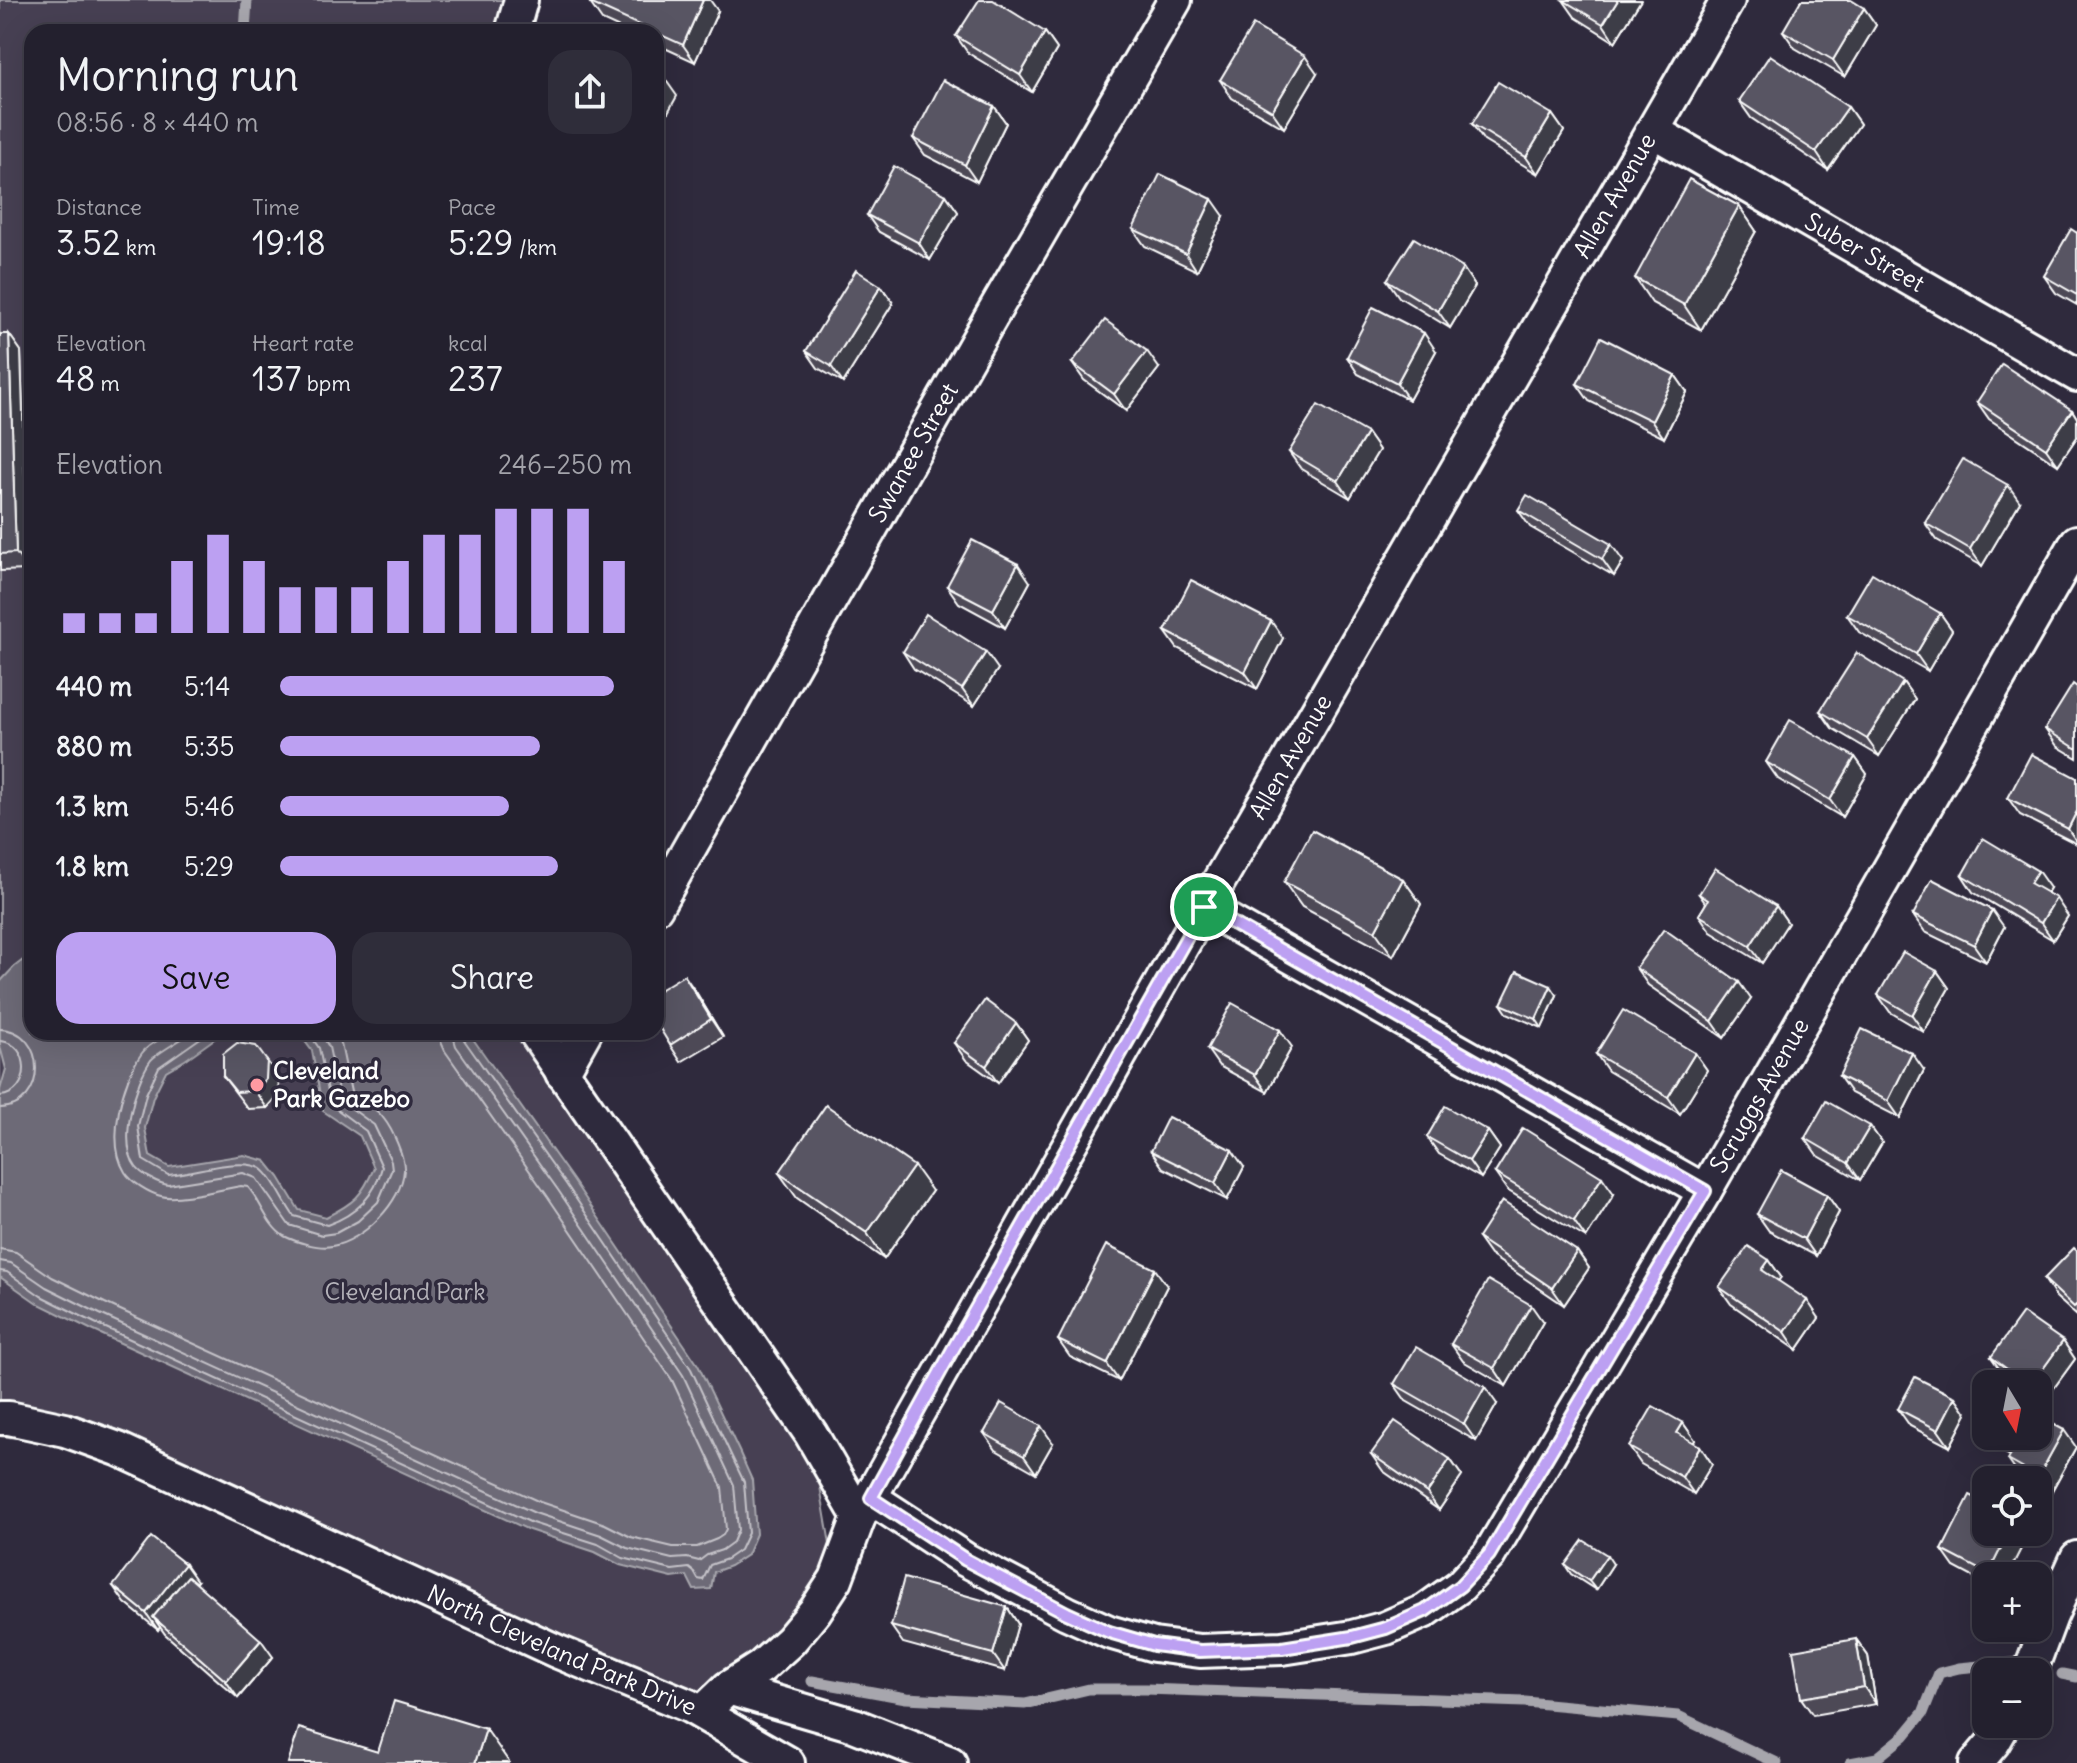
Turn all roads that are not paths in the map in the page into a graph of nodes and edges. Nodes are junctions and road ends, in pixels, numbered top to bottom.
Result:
1 (508, 0) edge
2 (521, 0) edge
3 (1175, 0) edge
4 (1728, 0) edge
5 (510, 24) edge
6 (514, 24) edge
7 (1653, 131) junction
8 (2077, 375) edge
9 (2077, 542) edge
10 (664, 893) edge
11 (1204, 907) junction
12 (540, 1040) edge
13 (581, 1040) edge
14 (562, 1073) junction
15 (1705, 1191) junction
16 (0, 1418) edge
17 (865, 1507) junction
18 (2077, 1558) edge
19 (2035, 1658) edge
20 (728, 1688) junction
21 (703, 1712) junction
22 (1996, 1738) edge
23 (788, 1763) edge
24 (950, 1763) edge
25 (1976, 1763) edge

1 - 5 street
2 - 6 street
3 - 10 street, Swanee Street
4 - 7 street, Allen Avenue
7 - 8 street, Suber Street
7 - 11 street, Allen Avenue
9 - 15 street, Scruggs Avenue
11 - 15 street
11 - 17 street, Allen Avenue
12 - 14 street
13 - 14 street
14 - 17 street
15 - 17 street, Scruggs Avenue
16 - 21 street, North Cleveland Park Drive
17 - 20 street, North Cleveland Park Drive
18 - 19 street
20 - 21 street, North Cleveland Park Drive
20 - 24 street
21 - 23 street
22 - 25 street

